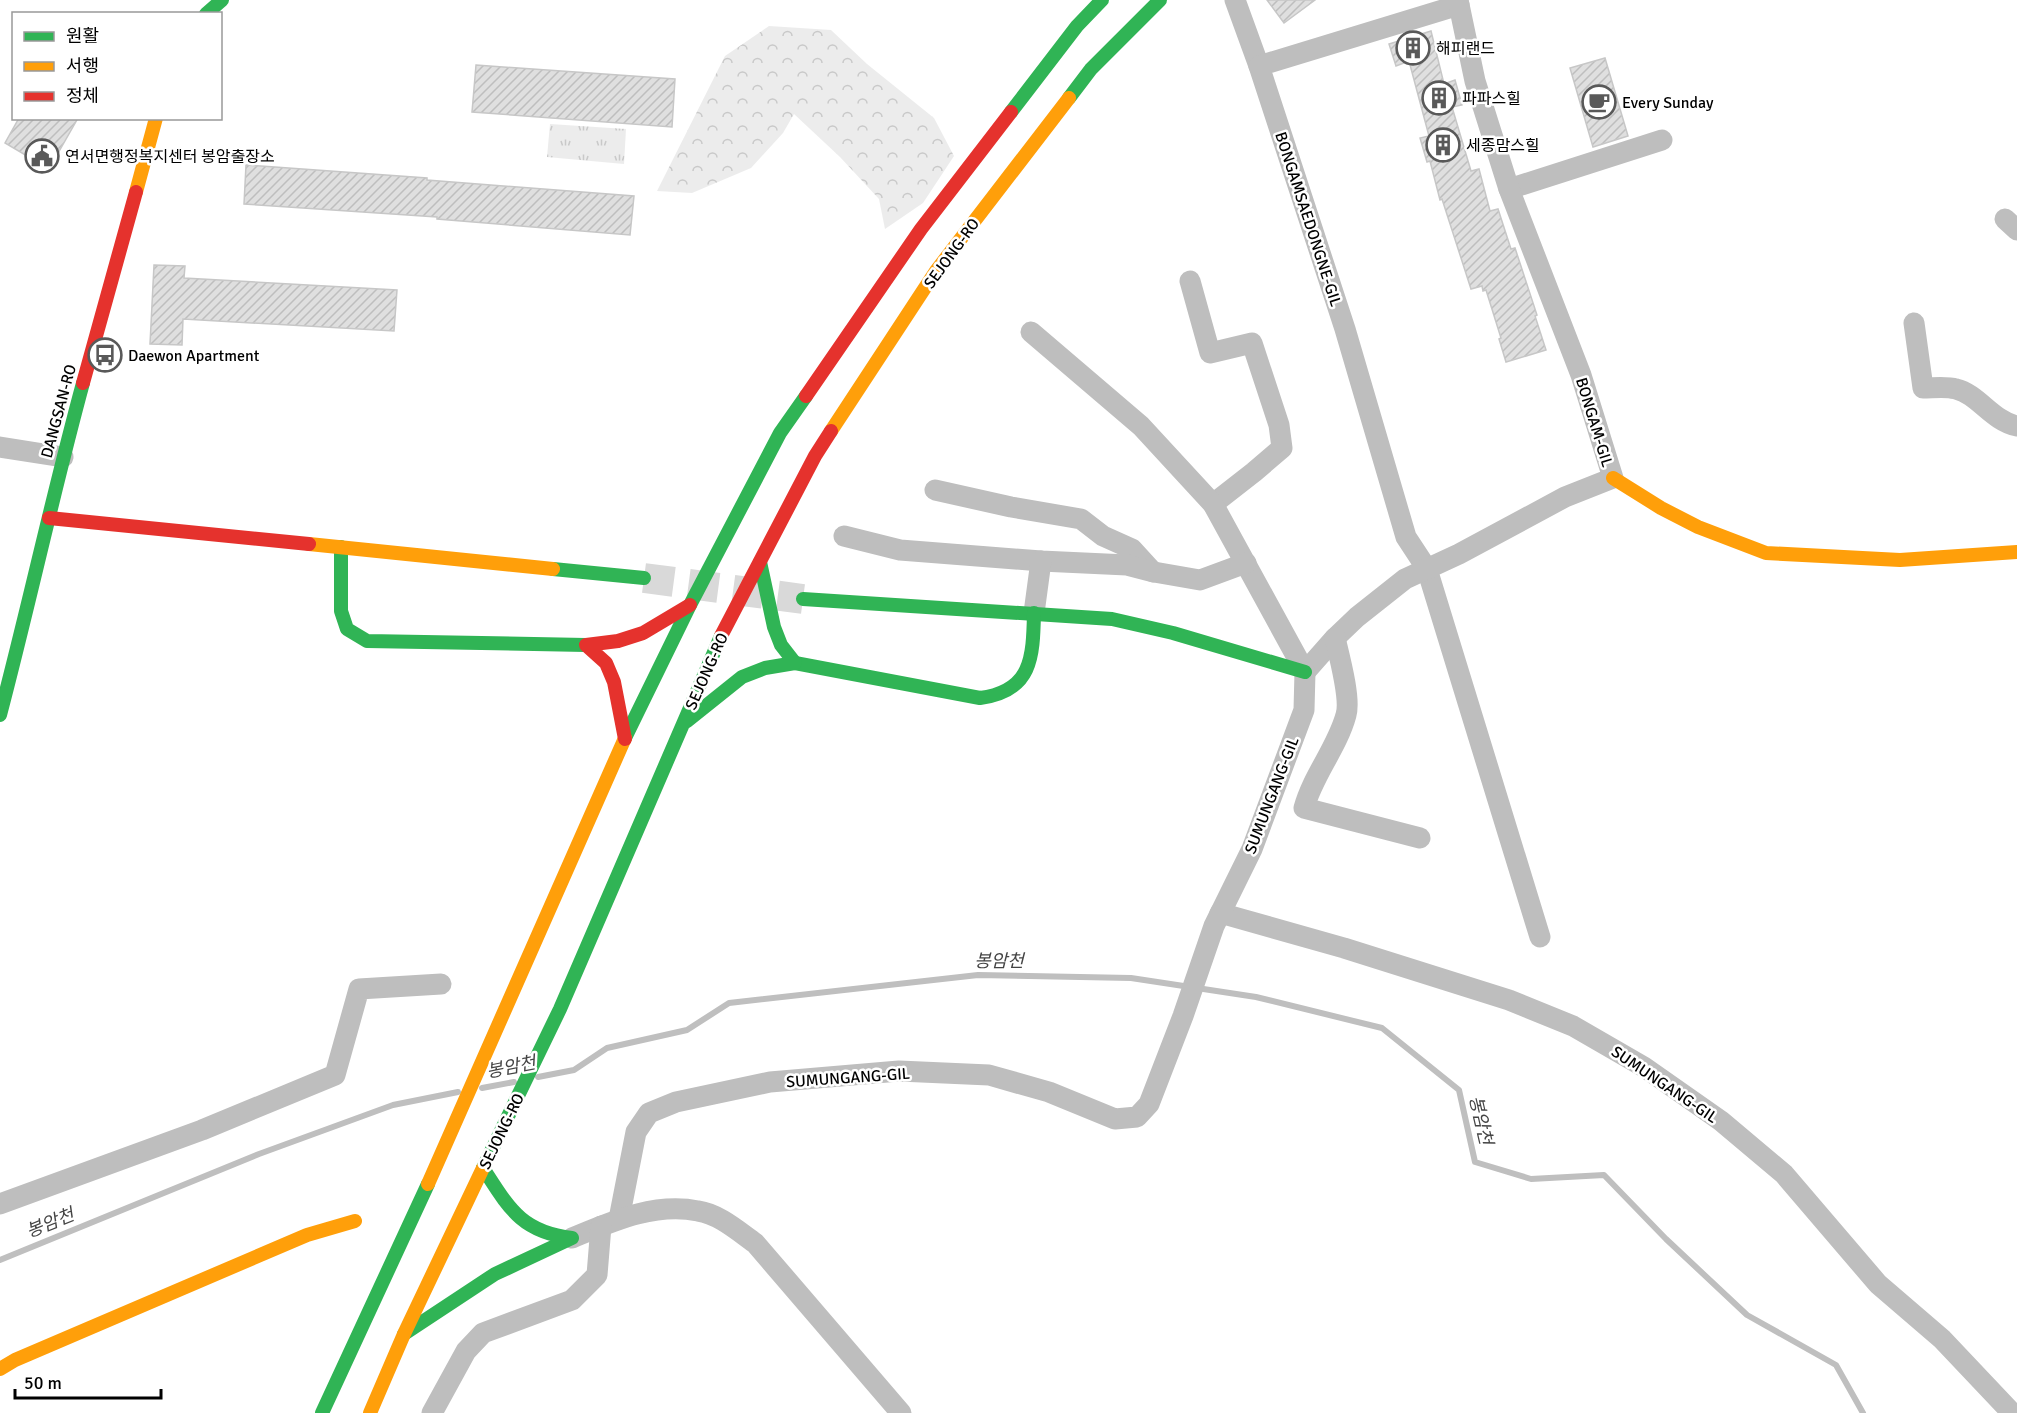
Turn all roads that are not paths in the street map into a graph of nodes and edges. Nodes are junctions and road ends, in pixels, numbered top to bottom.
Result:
1 (222, 0) edge
2 (1102, 0) edge
3 (1160, 0) edge
4 (1235, 0) edge
5 (1459, 2) edge
6 (208, 12) edge
7 (1259, 66) junction
8 (155, 120) edge
9 (1662, 140) dead end
10 (1509, 189) junction
11 (1190, 280) dead end
12 (1914, 323) dead end
13 (1031, 332) dead end
14 (2017, 426) edge
15 (0, 447) edge
16 (63, 458) junction
17 (1613, 478) junction
18 (935, 490) dead end
19 (1212, 504) junction
20 (49, 518) junction
21 (844, 536) dead end
22 (341, 547) junction
23 (2017, 552) edge
24 (1041, 561) junction
25 (760, 562) junction
26 (1246, 563) junction
27 (1427, 569) junction
28 (1154, 572) junction
29 (644, 578) tunnel mouth
30 (803, 599) tunnel mouth
31 (690, 605) junction
32 (1034, 613) junction
33 (1335, 638) junction
34 (586, 645) junction
35 (795, 663) junction
36 (1305, 672) junction
37 (0, 715) edge
38 (683, 724) junction
39 (626, 739) junction
40 (1420, 838) dead end
41 (1217, 920) junction
42 (1540, 937) dead end
43 (441, 984) dead end
44 (483, 1168) junction
45 (0, 1204) edge
46 (355, 1221) dead end
47 (610, 1223) junction
48 (572, 1238) junction
49 (404, 1334) junction
50 (0, 1369) edge
51 (322, 1413) edge
52 (370, 1413) edge
53 (432, 1413) edge
54 (901, 1413) edge
55 (2012, 1413) edge

1 - 6 main road
2 - 31 main road
3 - 25 main road, SEJONG-RO
4 - 7 street, BONGAMSAEDONGNE-GIL
5 - 7 street
5 - 10 street, BONGAM-GIL
7 - 27 street, BONGAMSAEDONGNE-GIL
8 - 16 main road, DANGSAN-RO
9 - 10 street
10 - 17 street, BONGAM-GIL
11 - 19 street
12 - 14 street
13 - 19 street
15 - 16 street
16 - 20 main road, DANGSAN-RO
17 - 23 main road, BONGAM-GIL
17 - 27 street
18 - 28 street
19 - 26 street
20 - 22 main road
20 - 37 main road, DANGSAN-RO
21 - 24 street
22 - 29 main road
22 - 34 main road
24 - 28 street
24 - 32 street
25 - 35 main road
25 - 38 main road, SEJONG-RO
26 - 28 street
26 - 36 street
27 - 33 street
27 - 42 street, BONGAMSAEDONGNE-GIL
30 - 32 main road
31 - 34 main road
31 - 39 main road
32 - 35 main road
32 - 36 main road
33 - 36 street
33 - 40 street
34 - 39 main road
35 - 38 main road
36 - 41 street, SUMUNGANG-GIL
38 - 44 main road, SEJONG-RO
39 - 51 main road
41 - 47 street, SUMUNGANG-GIL
41 - 55 street, SUMUNGANG-GIL
43 - 45 street
44 - 48 main road
44 - 49 main road, SEJONG-RO
46 - 50 main road
47 - 48 street
47 - 53 street, SUMUNGANG-GIL
47 - 54 street
48 - 49 main road
49 - 52 main road, SEJONG-RO

